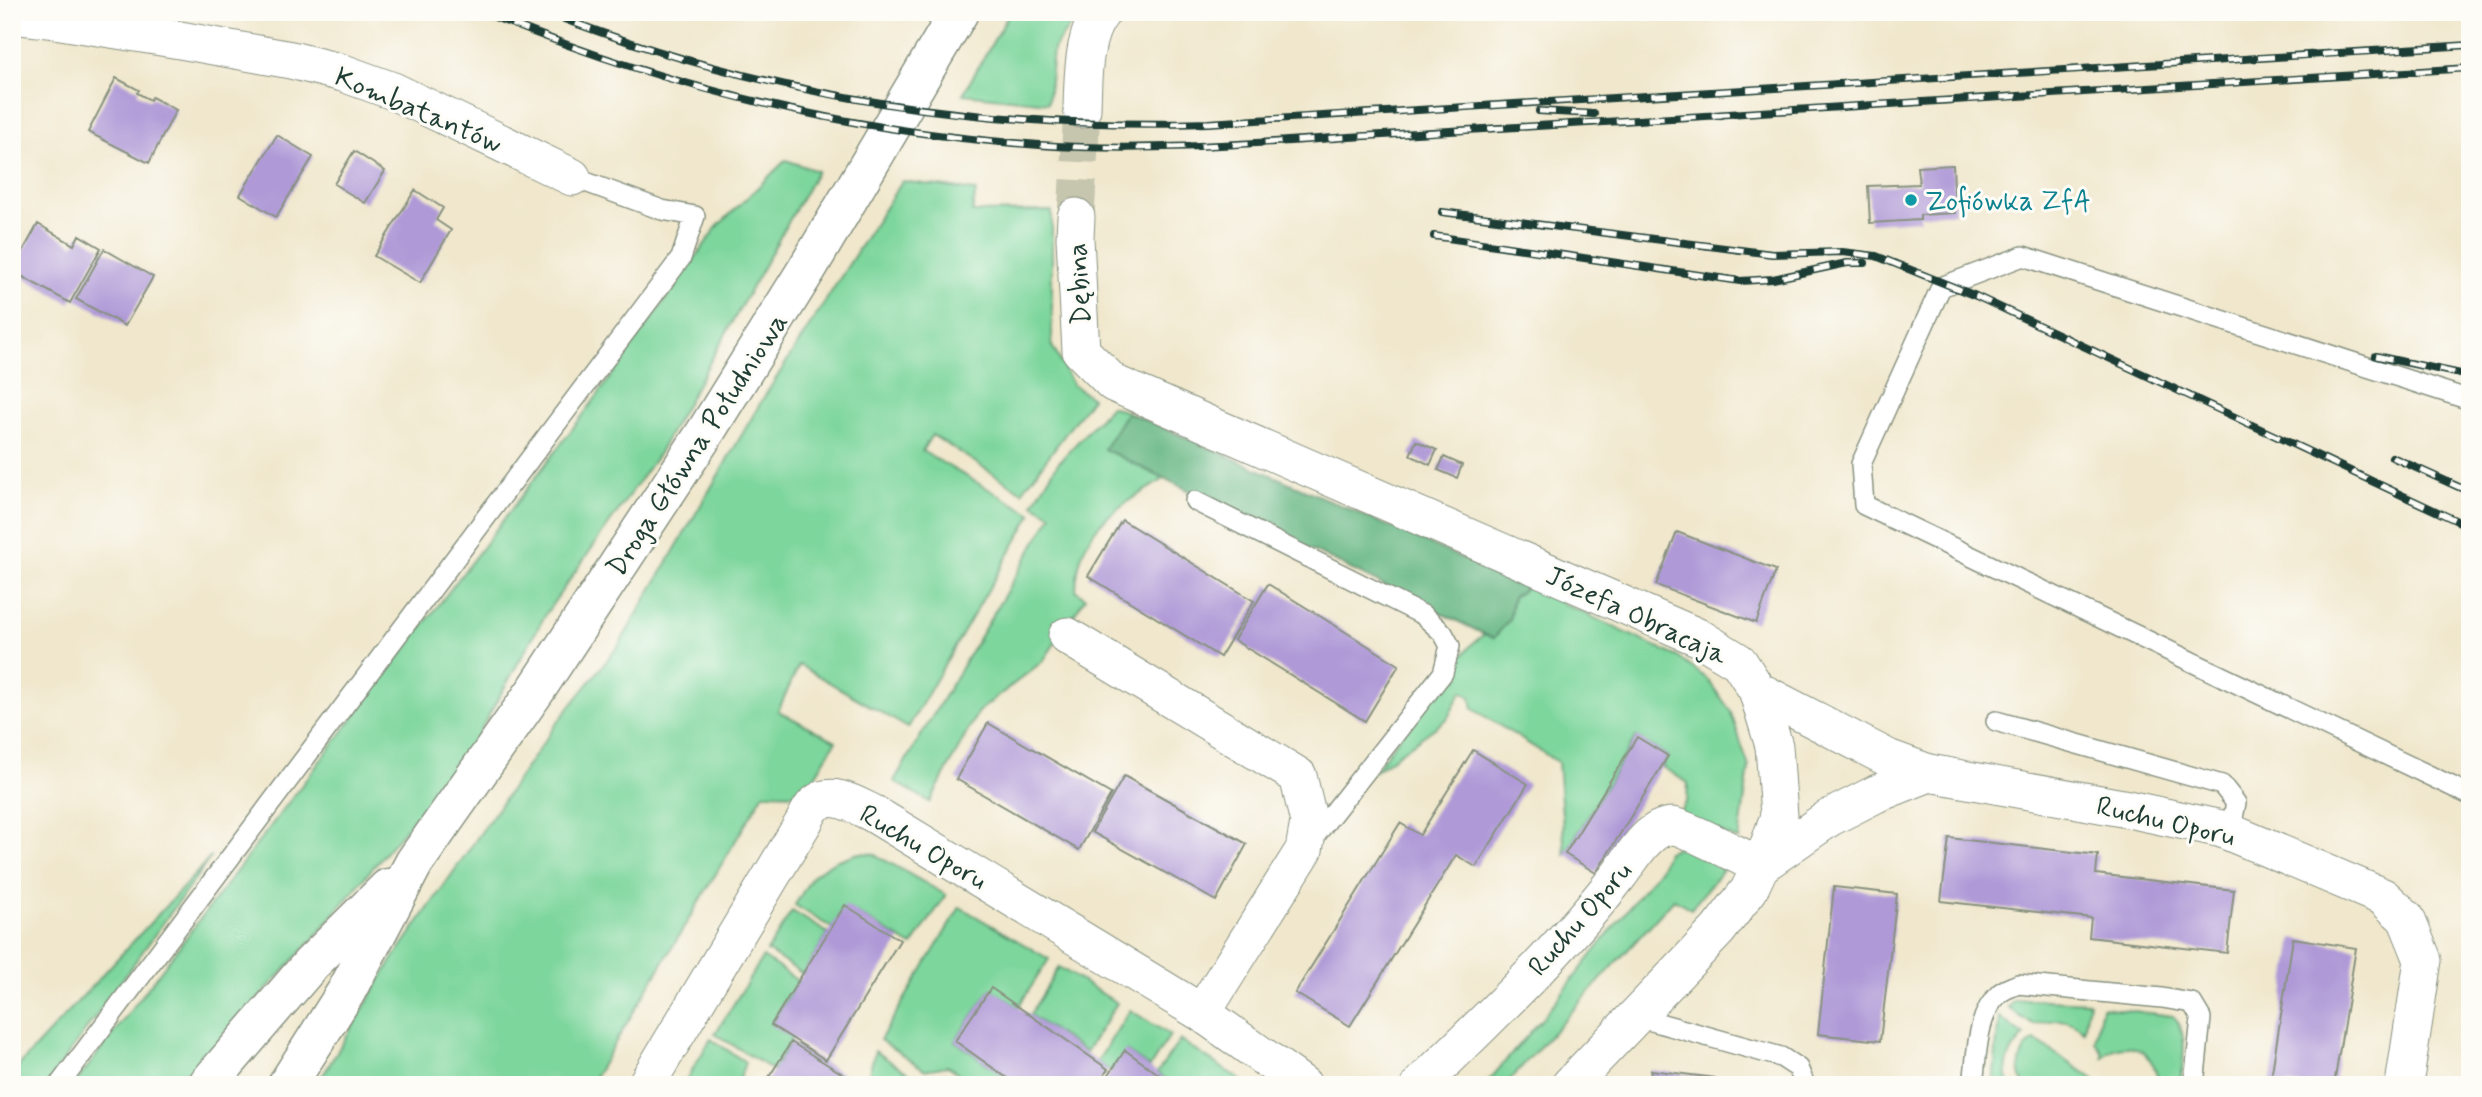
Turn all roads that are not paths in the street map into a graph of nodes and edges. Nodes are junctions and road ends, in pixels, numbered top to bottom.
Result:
1 (959, 12) edge
2 (1102, 12) edge
3 (12, 15) edge
4 (1082, 109) tunnel mouth
5 (572, 177) joint
6 (1076, 217) tunnel mouth
7 (1081, 351) joint
8 (2470, 400) edge
9 (1195, 501) dead end
10 (1067, 636) dead end
11 (1757, 690) junction
12 (1996, 721) dead end
13 (1929, 773) junction
14 (2470, 795) edge
15 (2230, 832) junction
16 (1304, 850) junction
17 (414, 863) junction
18 (1760, 866) junction
19 (1202, 1013) junction
20 (1634, 1016) junction
21 (59, 1085) edge
22 (207, 1085) edge
23 (288, 1085) edge
24 (646, 1085) edge
25 (1303, 1085) edge
26 (1420, 1085) edge
27 (1570, 1085) edge
28 (1805, 1085) edge
29 (1973, 1085) edge
30 (2194, 1085) edge
31 (2404, 1085) edge

1 - 17 main road, Droga Główna Południowa
2 - 4 street
3 - 5 street, Kombatantów
5 - 21 lane
6 - 7 street, Dębina
7 - 11 street, Józefa Obracaja
8 - 14 lane
9 - 16 lane
10 - 16 street
11 - 13 street, Ruchu Oporu
11 - 18 street, Józefa Obracaja
12 - 15 lane
13 - 15 street, Ruchu Oporu
13 - 18 street
15 - 31 street, Ruchu Oporu
16 - 19 street
17 - 22 main road, Droga Główna Południowa
17 - 23 main road, Droga Główna Południowa
18 - 20 street, Józefa Obracaja
18 - 26 street, Ruchu Oporu
19 - 24 street, Ruchu Oporu
19 - 25 street, Ruchu Oporu
20 - 27 street, Józefa Obracaja
20 - 28 lane
29 - 30 lane

